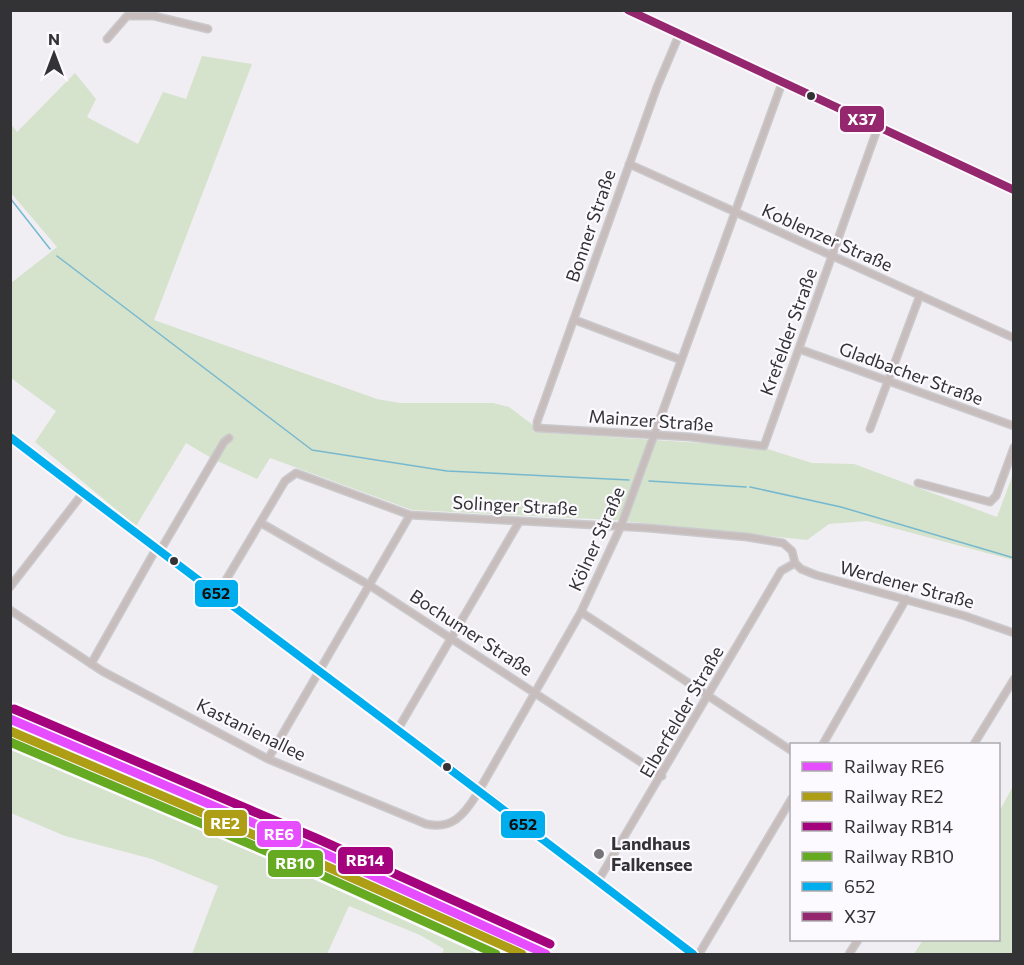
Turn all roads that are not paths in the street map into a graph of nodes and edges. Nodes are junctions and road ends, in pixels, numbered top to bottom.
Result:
1 (627, 10) edge
2 (155, 13) edge
3 (208, 29) dead end
4 (679, 35) junction
5 (107, 39) dead end
6 (782, 83) junction
7 (878, 127) junction
8 (629, 164) junction
9 (1014, 190) edge
10 (735, 213) junction
11 (831, 257) junction
12 (920, 295) junction
13 (575, 320) junction
14 (1014, 338) edge
15 (799, 349) junction
16 (681, 360) junction
17 (888, 382) junction
18 (1014, 426) edge
19 (537, 428) joint
20 (870, 429) dead end
21 (656, 435) junction
22 (10, 438) edge
23 (229, 438) dead end
24 (764, 446) joint
25 (1014, 447) edge
26 (918, 483) dead end
27 (83, 493) junction
28 (410, 515) junction
29 (519, 522) junction
30 (261, 523) junction
31 (621, 526) junction
32 (158, 550) junction
33 (795, 564) junction
34 (369, 585) junction
35 (10, 587) edge
36 (217, 595) junction
37 (906, 599) junction
38 (10, 610) edge
39 (581, 612) junction
40 (1014, 633) edge
41 (452, 637) junction
42 (91, 664) junction
43 (319, 670) junction
44 (1014, 679) edge
45 (536, 693) junction
46 (709, 696) junction
47 (398, 729) junction
48 (824, 743) edge
49 (975, 743) edge
50 (790, 750) edge
51 (268, 759) junction
52 (662, 776) junction
53 (479, 789) junction
54 (790, 801) edge
55 (598, 880) junction
56 (857, 941) edge
57 (693, 954) edge
58 (699, 954) edge
59 (849, 954) edge

1 - 4 main road
2 - 3 street
2 - 5 street
4 - 6 main road
4 - 8 street, Bonner Straße
6 - 7 main road
6 - 10 street, Kölner Straße
7 - 9 main road
7 - 11 street, Krefelder Straße
8 - 10 street, Koblenzer Straße
8 - 13 street, Bonner Straße
10 - 11 street, Koblenzer Straße
10 - 16 street, Kölner Straße
11 - 12 street, Koblenzer Straße
11 - 15 street, Krefelder Straße
12 - 14 street, Koblenzer Straße
12 - 17 street
13 - 16 street
13 - 19 street, Bonner Straße
15 - 17 street, Gladbacher Straße
15 - 24 street, Krefelder Straße
16 - 21 street, Kölner Straße
17 - 18 street, Gladbacher Straße
17 - 20 street
19 - 21 street, Mainzer Straße
21 - 24 street, Mainzer Straße
21 - 31 street, Kölner Straße
22 - 27 street
23 - 32 street
25 - 26 street
27 - 32 street
27 - 35 street
28 - 29 street, Solinger Straße
28 - 30 street, Solinger Straße
28 - 34 street
29 - 31 street, Solinger Straße
29 - 41 street
30 - 34 street, Bochumer Straße
30 - 36 street
31 - 33 street, Solinger Straße
31 - 39 street, Kölner Straße
32 - 36 street
32 - 42 street
33 - 37 street, Werdener Straße
33 - 46 street, Elberfelder Straße
34 - 41 street, Bochumer Straße
34 - 43 street
36 - 43 street
37 - 40 street, Werdener Straße
37 - 48 street
38 - 42 street, Kastanienallee
39 - 45 street, Kölner Straße
39 - 46 street
41 - 45 street, Bochumer Straße
41 - 47 street
42 - 51 street, Kastanienallee
43 - 47 street
43 - 51 street
44 - 49 street
45 - 52 street, Bochumer Straße
45 - 53 street, Kölner Straße
46 - 50 street
46 - 52 street, Elberfelder Straße
47 - 53 street
51 - 53 street, Kastanienallee
52 - 55 street, Elberfelder Straße
53 - 55 street
54 - 58 street
55 - 57 street
56 - 59 street

